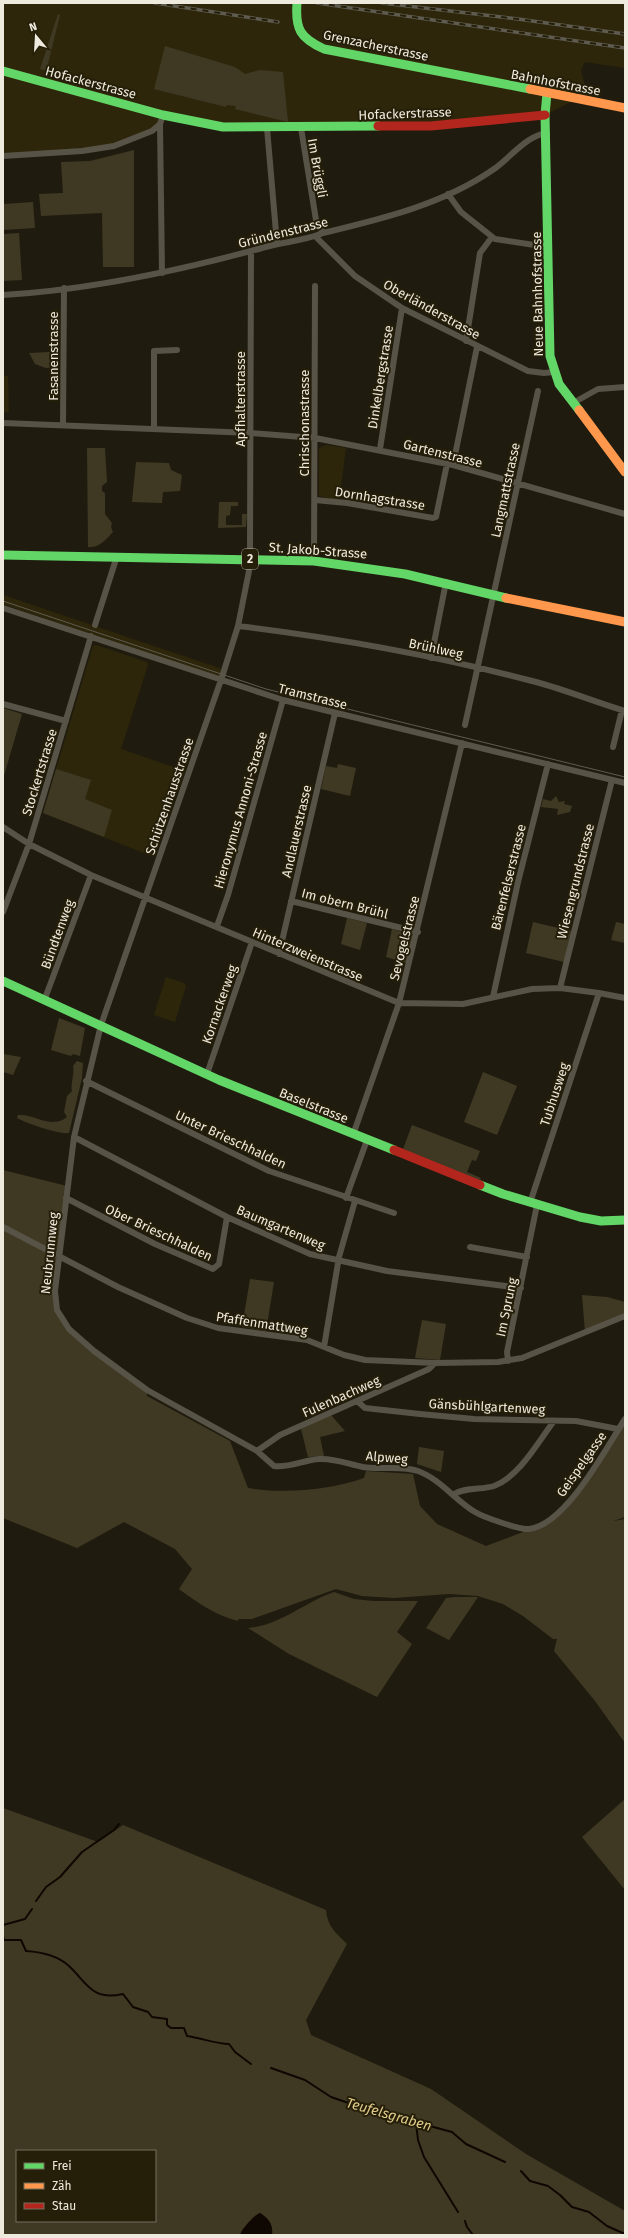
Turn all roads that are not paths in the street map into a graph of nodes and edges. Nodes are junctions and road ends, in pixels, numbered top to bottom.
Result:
1 (296, 4) edge
2 (3, 71) edge
3 (481, 81) joint
4 (547, 93) junction
5 (625, 108) edge
6 (163, 115) junction
7 (544, 115) junction
8 (160, 124) junction
9 (267, 128) junction
10 (300, 128) junction
11 (547, 133) junction
12 (3, 156) edge
13 (448, 194) junction
14 (323, 233) junction
15 (316, 237) junction
16 (492, 237) junction
17 (277, 244) junction
18 (548, 247) junction
19 (251, 251) junction
20 (162, 273) junction
21 (316, 286) dead end
22 (64, 288) junction
23 (3, 295) edge
24 (402, 308) junction
25 (466, 341) junction
26 (477, 347) junction
27 (177, 350) dead end
28 (554, 372) junction
29 (625, 387) edge
30 (538, 391) dead end
31 (573, 403) junction
32 (3, 423) edge
33 (63, 424) junction
34 (154, 428) junction
35 (251, 432) junction
36 (315, 438) junction
37 (380, 449) junction
38 (450, 464) junction
39 (625, 472) edge
40 (518, 484) junction
41 (314, 500) junction
42 (625, 514) edge
43 (250, 548) dead end
44 (3, 555) edge
45 (117, 556) junction
46 (314, 561) junction
47 (249, 571) dead end
48 (446, 582) junction
49 (493, 594) junction
50 (3, 608) edge
51 (625, 622) edge
52 (96, 625) dead end
53 (238, 626) junction
54 (91, 636) junction
55 (431, 658) junction
56 (477, 668) junction
57 (221, 680) junction
58 (283, 700) junction
59 (3, 704) edge
60 (623, 710) edge
61 (336, 712) junction
62 (66, 721) junction
63 (465, 725) dead end
64 (462, 743) junction
65 (613, 747) dead end
66 (548, 764) junction
67 (612, 780) junction
68 (625, 783) edge
69 (3, 827) edge
70 (29, 844) junction
71 (91, 875) junction
72 (145, 897) junction
73 (291, 901) junction
74 (3, 912) edge
75 (217, 926) junction
76 (418, 932) junction
77 (252, 942) junction
78 (279, 954) junction
79 (3, 981) edge
80 (560, 988) junction
81 (599, 992) junction
82 (493, 997) junction
83 (625, 998) edge
84 (44, 1001) junction
85 (399, 1003) junction
86 (101, 1025) junction
87 (207, 1074) junction
88 (86, 1081) junction
89 (354, 1135) junction
90 (74, 1137) junction
91 (367, 1140) junction
92 (66, 1198) junction
93 (346, 1198) junction
94 (355, 1201) junction
95 (534, 1204) junction
96 (394, 1213) dead end
97 (227, 1217) junction
98 (625, 1220) edge
99 (3, 1227) edge
100 (470, 1247) dead end
101 (59, 1256) junction
102 (527, 1257) junction
103 (340, 1261) junction
104 (522, 1288) junction
105 (625, 1316) edge
106 (324, 1347) junction
107 (508, 1360) junction
108 (434, 1363) junction
109 (357, 1401) junction
110 (625, 1419) edge
111 (554, 1421) junction
112 (618, 1429) junction
113 (258, 1451) junction
114 (453, 1495) junction
115 (530, 1529) joint

1 - 3 street, Grenzacherstrasse
2 - 6 street, Hofackerstrasse
3 - 4 street, Bahnhofstrasse
4 - 5 street, Bahnhofstrasse
4 - 7 street, Neue Bahnhofstrasse
6 - 8 street
6 - 9 street, Hofackerstrasse
7 - 10 street, Hofackerstrasse
7 - 11 street, Neue Bahnhofstrasse
8 - 12 street
8 - 20 street
9 - 10 street, Hofackerstrasse
9 - 17 street
10 - 14 street, Im Brüggli
11 - 13 street, Gründenstrasse
11 - 18 street, Neue Bahnhofstrasse
13 - 14 street, Gründenstrasse
13 - 16 street
14 - 15 street, Gründenstrasse
15 - 17 street, Gründenstrasse
15 - 24 street, Oberländerstrasse
16 - 18 street
16 - 25 street
17 - 19 street, Gründenstrasse
18 - 28 street, Neue Bahnhofstrasse
19 - 20 street, Gründenstrasse
19 - 35 street, Apfhalterstrasse
20 - 22 street, Gründenstrasse
21 - 36 street, Chrischonastrasse
22 - 23 street, Gründenstrasse
22 - 33 street, Fasanenstrasse
24 - 25 street, Oberländerstrasse
24 - 37 street, Dinkelbergstrasse
25 - 26 street, Oberländerstrasse
26 - 28 street, Oberländerstrasse
26 - 38 street
27 - 34 street
28 - 31 street, Neue Bahnhofstrasse
29 - 31 street
30 - 40 street, Langmattstrasse
31 - 39 street, Neue Bahnhofstrasse
32 - 33 street, Gartenstrasse
33 - 34 street, Gartenstrasse
34 - 35 street, Gartenstrasse
35 - 36 street, Gartenstrasse
35 - 43 street, Apfhalterstrasse
36 - 37 street, Gartenstrasse
36 - 41 street, Chrischonastrasse
37 - 38 street, Gartenstrasse
38 - 40 street, Gartenstrasse
38 - 41 street, Dornhagstrasse
40 - 42 street, Gartenstrasse
40 - 49 street, Langmattstrasse
41 - 46 street, Chrischonastrasse
44 - 45 street, St. Jakob-Strasse / 2
45 - 46 street, St. Jakob-Strasse / 2
45 - 52 street
46 - 48 street, St. Jakob-Strasse / 2
47 - 53 street, Schützenhausstrasse
48 - 49 street, St. Jakob-Strasse / 2
48 - 55 street
49 - 51 street, St. Jakob-Strasse / 2
49 - 56 street
50 - 54 street, Tramstrasse
53 - 55 street, Brühlweg
53 - 57 street, Schützenhausstrasse
54 - 57 street, Tramstrasse
54 - 62 street, Stockertstrasse
55 - 56 street, Brühlweg
56 - 60 street, Brühlweg
56 - 63 street
57 - 58 street, Tramstrasse
57 - 72 street, Schützenhausstrasse
58 - 61 street, Tramstrasse
58 - 75 street, Hieronymus Annoni-Strasse
59 - 62 street
60 - 65 street
61 - 64 street, Tramstrasse
61 - 73 street, Andlauerstrasse
62 - 70 street, Stockertstrasse
64 - 66 street, Tramstrasse
64 - 76 street, Sevogelstrasse
66 - 67 street, Tramstrasse
66 - 82 street, Bärenfelserstrasse
67 - 68 street, Tramstrasse
67 - 80 street, Wiesengrundstrasse
69 - 70 street, Hinterzweienstrasse
70 - 71 street, Hinterzweienstrasse
70 - 74 street, Stockertstrasse
71 - 72 street, Hinterzweienstrasse
71 - 84 street, Bündtenweg
72 - 75 street, Hinterzweienstrasse
72 - 86 street, Schützenhausstrasse
73 - 76 street, Im obern Brühl
73 - 78 street, Andlauerstrasse
75 - 77 street, Hinterzweienstrasse
76 - 85 street, Sevogelstrasse
77 - 78 street, Hinterzweienstrasse
77 - 87 street, Kornackerweg
78 - 85 street, Hinterzweienstrasse
79 - 84 street, Baselstrasse
80 - 81 street, Hinterzweienstrasse
80 - 82 street, Hinterzweienstrasse
81 - 83 street, Hinterzweienstrasse
81 - 95 street, Tubhusweg
82 - 85 street, Hinterzweienstrasse
84 - 86 street, Baselstrasse
85 - 89 street, Sevogelstrasse
86 - 87 street, Baselstrasse
86 - 88 street, Neubrunnweg
87 - 89 street, Baselstrasse
88 - 90 street, Neubrunnweg
88 - 93 street, Unter Brieschhalden
89 - 91 street, Baselstrasse
90 - 92 street, Neubrunnweg
90 - 97 street, Baumgartenweg
91 - 93 street
91 - 95 street, Baselstrasse
92 - 97 street, Ober Brieschhalden
92 - 101 street, Neubrunnweg
93 - 94 street, Unter Brieschhalden
94 - 96 street, Unter Brieschhalden
94 - 103 street
95 - 98 street, Baselstrasse
95 - 102 street, Im Sprung
97 - 103 street, Baumgartenweg
99 - 101 street, Pfaffenmattweg
100 - 102 street
101 - 106 street, Pfaffenmattweg
101 - 113 street, Neubrunnweg
102 - 104 street, Im Sprung
103 - 104 street, Baumgartenweg
103 - 106 street
104 - 107 street, Im Sprung
105 - 107 street, Pfaffenmattweg
106 - 108 street, Pfaffenmattweg
107 - 108 street, Pfaffenmattweg
108 - 109 street, Fulenbachweg
109 - 111 street, Gänsbühlgartenweg
109 - 113 street, Fulenbachweg
110 - 112 street, Geispelgasse
111 - 112 street, Gänsbühlgartenweg
111 - 114 street
112 - 115 street, Geispelgasse
113 - 114 street, Alpweg
114 - 115 street, Alpweg

